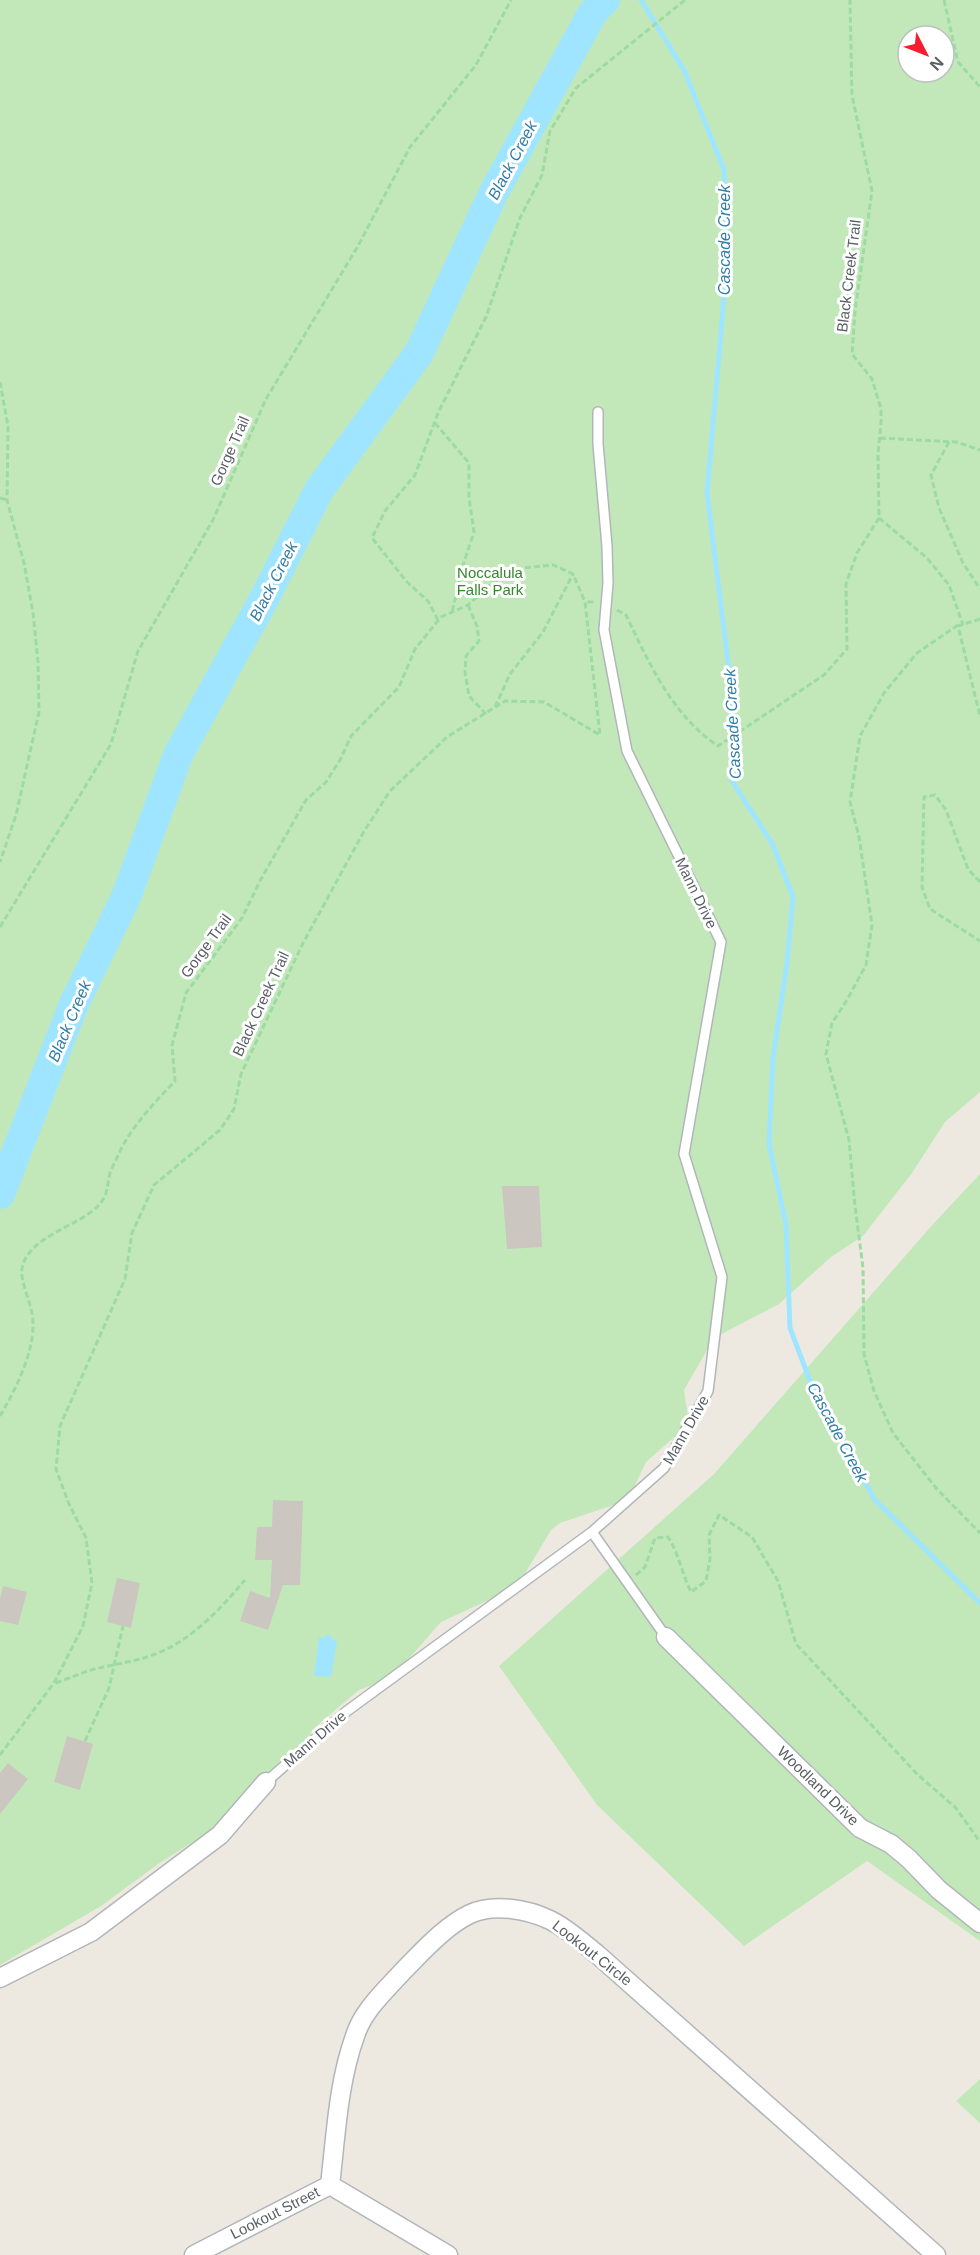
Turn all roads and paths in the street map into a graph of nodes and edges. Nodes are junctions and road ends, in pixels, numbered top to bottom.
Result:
1 (511, 0) edge
2 (685, 0) edge
3 (850, 0) edge
4 (944, 0) edge
5 (980, 87) edge
6 (0, 382) edge
7 (598, 412) dead end
8 (434, 423) junction
9 (880, 438) junction
10 (949, 441) junction
11 (980, 450) edge
12 (0, 498) edge
13 (8, 500) junction
14 (879, 518) junction
15 (573, 574) junction
16 (980, 589) edge
17 (585, 602) junction
18 (606, 604) junction
19 (468, 605) junction
20 (452, 612) junction
21 (980, 619) edge
22 (438, 620) junction
23 (963, 625) junction
24 (958, 626) junction
25 (495, 708) junction
26 (486, 714) junction
27 (980, 716) edge
28 (0, 862) edge
29 (980, 882) edge
30 (0, 927) edge
31 (980, 941) edge
32 (0, 1416) edge
33 (592, 1532) junction
34 (980, 1533) edge
35 (245, 1580) dead end
36 (628, 1583) junction
37 (123, 1626) dead end
38 (666, 1636) joint
39 (115, 1666) junction
40 (54, 1683) junction
41 (85, 1741) dead end
42 (0, 1755) edge
43 (266, 1782) joint
44 (980, 1842) edge
45 (980, 1923) edge
46 (0, 1978) edge
47 (330, 2185) junction
48 (194, 2255) edge
49 (448, 2255) edge
50 (936, 2255) edge

1 - 30 path, Gorge Trail
2 - 8 path
3 - 9 path, Black Creek Trail
4 - 5 path
6 - 13 path
7 - 18 lane, Mann Drive
8 - 20 path
8 - 22 path
9 - 10 path
9 - 14 path, Black Creek Trail
10 - 11 path
10 - 16 path
12 - 13 path
13 - 28 path
14 - 18 path
14 - 23 path
15 - 17 path
15 - 19 path, Gorge Trail
15 - 25 path
17 - 18 path
17 - 25 path, Black Creek Trail
18 - 33 lane, Mann Drive
19 - 20 path, Gorge Trail
19 - 26 path
20 - 22 path, Gorge Trail
21 - 23 path
22 - 32 path, Gorge Trail
23 - 24 path
24 - 27 path
24 - 34 path
25 - 26 path, Black Creek Trail
26 - 40 path, Black Creek Trail
29 - 31 path
33 - 36 lane
33 - 43 lane, Mann Drive
35 - 39 path
36 - 38 lane
36 - 44 path
37 - 39 path
38 - 45 street, Woodland Drive
39 - 40 path
39 - 41 path
40 - 42 path, Black Creek Trail
43 - 46 street, Mann Drive
47 - 48 street, Lookout Street
47 - 49 street, Lookout Street
47 - 50 street, Lookout Circle

